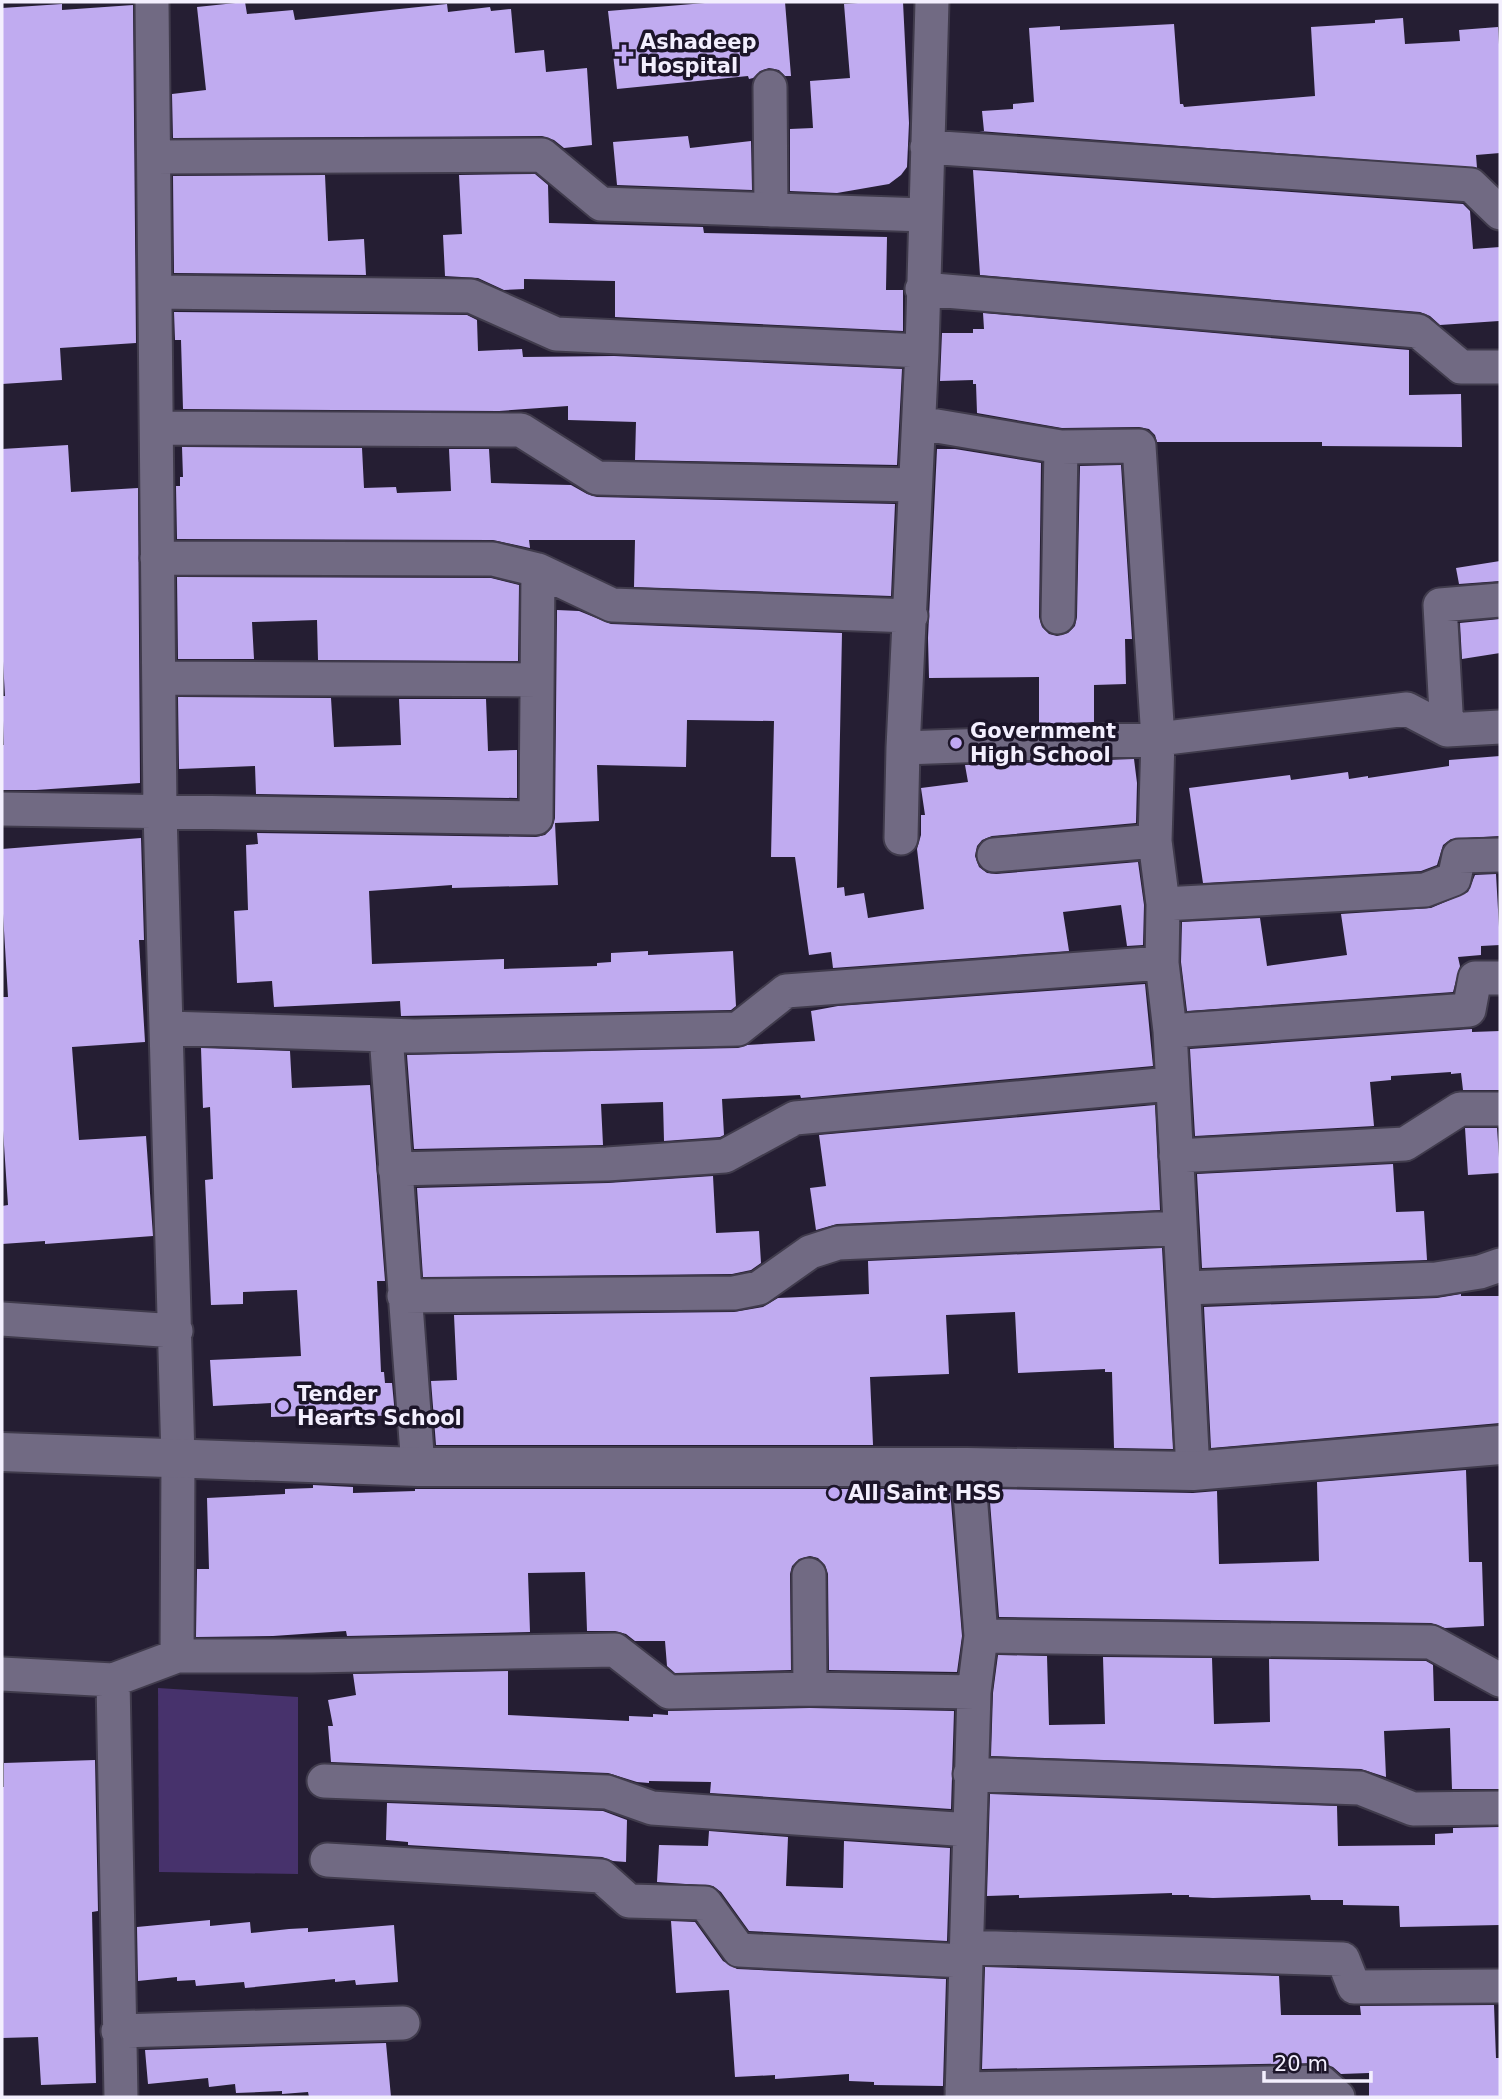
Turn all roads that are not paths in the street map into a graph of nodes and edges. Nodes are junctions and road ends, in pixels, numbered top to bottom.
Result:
1 (152, 2) edge
2 (932, 2) edge
3 (769, 87) dead end
4 (928, 147) junction
5 (154, 157) junction
6 (771, 210) junction
7 (1500, 213) edge
8 (925, 215) junction
9 (922, 289) junction
10 (155, 292) junction
11 (922, 351) junction
12 (1500, 367) edge
13 (919, 423) junction
14 (157, 428) junction
15 (1061, 447) junction
16 (914, 485) junction
17 (157, 558) junction
18 (538, 570) junction
19 (1500, 600) edge
20 (911, 615) junction
21 (1058, 617) dead end
22 (159, 678) junction
23 (537, 680) junction
24 (1500, 727) edge
25 (1447, 730) junction
26 (1158, 738) junction
27 (903, 748) junction
28 (2, 810) edge
29 (160, 812) junction
30 (901, 838) dead end
31 (1155, 841) junction
32 (994, 855) dead end
33 (1500, 855) edge
34 (1163, 904) junction
35 (1162, 962) junction
36 (1500, 978) edge
37 (167, 1028) junction
38 (1170, 1031) junction
39 (386, 1035) junction
40 (1171, 1084) junction
41 (1500, 1108) edge
42 (1176, 1156) junction
43 (395, 1169) junction
44 (1179, 1227) junction
45 (1500, 1265) edge
46 (1185, 1288) junction
47 (404, 1296) junction
48 (2, 1319) edge
49 (176, 1331) junction
50 (1500, 1445) edge
51 (2, 1452) edge
52 (178, 1459) junction
53 (418, 1467) junction
54 (968, 1467) junction
55 (1193, 1472) junction
56 (809, 1574) dead end
57 (981, 1636) junction
58 (177, 1656) junction
59 (2, 1674) edge
60 (113, 1680) junction
61 (1500, 1680) edge
62 (810, 1689) junction
63 (974, 1692) junction
64 (970, 1774) junction
65 (324, 1781) dead end
66 (1500, 1808) edge
67 (970, 1830) junction
68 (327, 1860) dead end
69 (966, 1954) junction
70 (1500, 1986) edge
71 (403, 2022) dead end
72 (118, 2031) junction
73 (962, 2093) edge
74 (121, 2097) edge
75 (1338, 2097) edge

1 - 5 street
2 - 4 street
3 - 6 street
4 - 7 street
4 - 8 street
5 - 6 street
5 - 10 street
6 - 8 street
8 - 9 street
9 - 11 street
9 - 12 street
10 - 11 street
10 - 14 street
11 - 13 street
13 - 15 street
13 - 16 street
14 - 16 street
14 - 17 street
15 - 21 street
15 - 26 street
16 - 20 street
17 - 18 street
17 - 22 street
18 - 20 street
18 - 23 street
19 - 25 street
20 - 27 street
22 - 23 street
22 - 29 street
23 - 29 street
24 - 25 street
25 - 26 street
26 - 27 street
26 - 31 street
27 - 30 street
28 - 29 street
29 - 37 street
31 - 32 street
31 - 34 street
33 - 34 street
34 - 35 street
35 - 38 street
35 - 39 street
36 - 38 street
37 - 39 street
37 - 49 street
38 - 40 street
39 - 43 street
40 - 42 street
40 - 43 street
41 - 42 street
42 - 44 street
43 - 47 street
44 - 46 street
44 - 47 street
45 - 46 street
46 - 55 street
47 - 53 street
48 - 49 street
49 - 52 street
50 - 55 street
51 - 52 street
52 - 53 street
52 - 58 street
53 - 54 street
54 - 55 street
54 - 57 street
56 - 62 street
57 - 61 street
57 - 63 street
58 - 60 street
58 - 62 street
59 - 60 street
60 - 72 street
62 - 63 street
63 - 64 street
64 - 66 street
64 - 67 street
65 - 67 street
67 - 69 street
68 - 69 street
69 - 70 street
69 - 73 street
71 - 72 street
72 - 74 street
73 - 75 street

